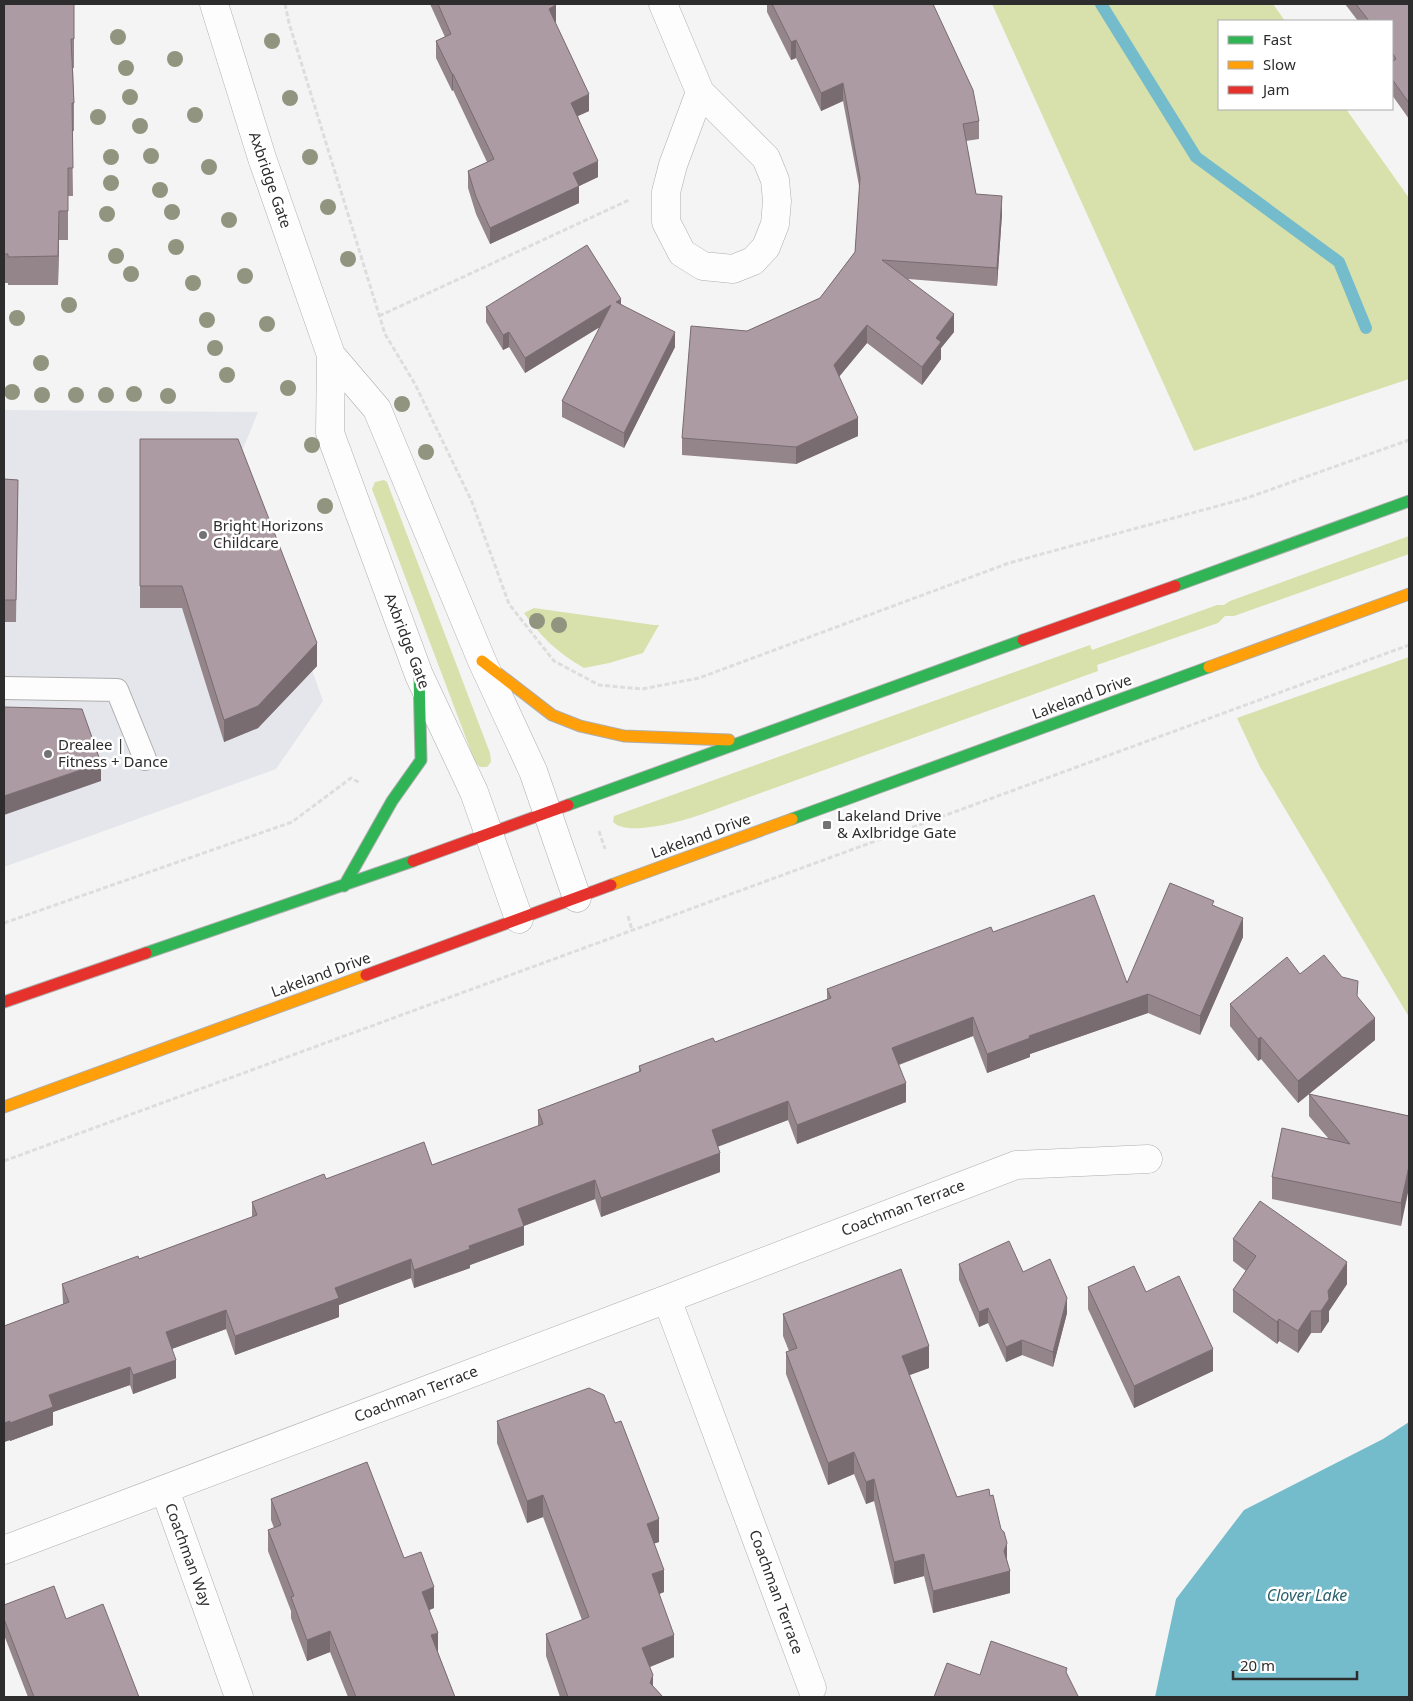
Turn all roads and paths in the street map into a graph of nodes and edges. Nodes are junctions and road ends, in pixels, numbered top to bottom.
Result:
1 (214, 4) edge
2 (286, 4) edge
3 (663, 4) edge
4 (700, 92) junction
5 (666, 222) junction
6 (380, 316) junction
7 (331, 355) junction
8 (1409, 440) edge
9 (1409, 501) edge
10 (1409, 594) edge
11 (1409, 645) edge
12 (482, 661) junction
13 (419, 675) junction
14 (4, 688) edge
15 (743, 741) junction
16 (145, 759) dead end
17 (351, 778) dead end
18 (548, 812) junction
19 (488, 834) junction
20 (344, 886) junction
21 (578, 898) junction
22 (519, 919) junction
23 (4, 923) edge
24 (4, 1002) edge
25 (4, 1107) edge
26 (1148, 1158) dead end
27 (4, 1161) edge
28 (667, 1299) junction
29 (165, 1490) junction
30 (4, 1550) edge
31 (812, 1688) dead end
32 (238, 1697) edge

1 - 7 street, Axbridge Gate
2 - 6 path
3 - 4 street
4 - 5 street
4 - 5 street
5 - 6 path
6 - 8 path
7 - 12 street, Axbridge Gate
7 - 13 street, Axbridge Gate
9 - 15 main road
10 - 21 main road, Lakeland Drive
11 - 27 path
12 - 15 main road
12 - 18 street, Axbridge Gate
13 - 19 street, Axbridge Gate
13 - 20 main road
14 - 16 lane
15 - 18 main road
17 - 23 path
18 - 19 main road
18 - 21 street, Axbridge Gate
19 - 20 main road
19 - 22 street, Axbridge Gate
20 - 24 main road
21 - 22 main road, Lakeland Drive
22 - 25 main road, Lakeland Drive
26 - 28 street, Coachman Terrace
28 - 29 street, Coachman Terrace
28 - 31 street, Coachman Terrace
29 - 30 street, Coachman Way
29 - 32 street, Coachman Way

